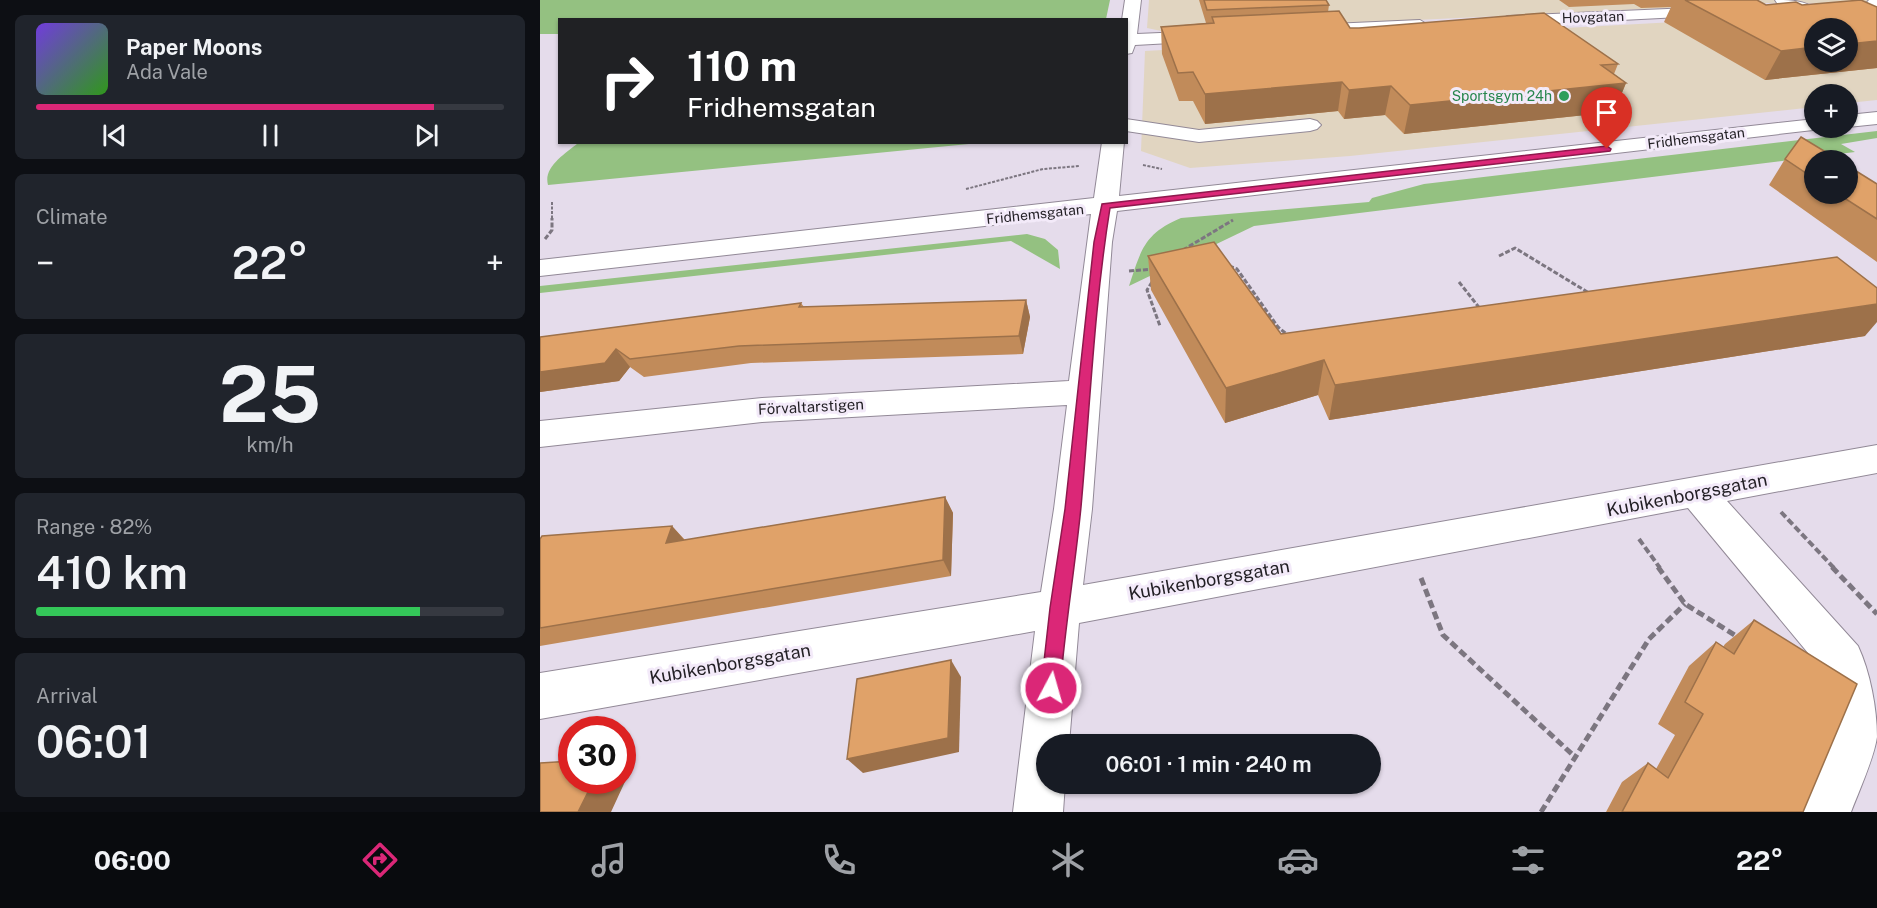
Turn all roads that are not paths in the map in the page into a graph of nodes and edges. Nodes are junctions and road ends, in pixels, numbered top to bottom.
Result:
1 (1133, 0) edge
2 (1783, 0) edge
3 (1877, 1) edge
4 (1767, 9) edge
5 (1807, 9) junction
6 (1734, 11) edge
7 (1825, 11) edge
8 (1844, 13) edge
9 (1870, 17) edge
10 (1486, 22) edge
11 (1441, 24) edge
12 (1290, 32) edge
13 (1221, 35) edge
14 (1128, 37) edge
15 (1128, 44) edge
16 (1877, 118) edge
17 (1858, 120) edge
18 (1128, 125) edge
19 (1310, 125) dead end
20 (1804, 126) edge
21 (1113, 144) edge
22 (1106, 206) junction
23 (540, 268) edge
24 (1083, 392) junction
25 (540, 434) edge
26 (1877, 459) edge
27 (1697, 494) junction
28 (1059, 608) junction
29 (540, 696) edge
30 (1038, 812) edge
31 (1827, 812) edge

1 - 14 street
2 - 5 street
3 - 9 street
4 - 5 street
5 - 7 street
6 - 10 street, Hovgatan
8 - 9 street
11 - 12 street
13 - 15 street
16 - 17 street
18 - 19 street
20 - 22 street, Fridhemsgatan
21 - 22 street
22 - 23 street, Fridhemsgatan
22 - 24 street
24 - 25 street, Förvaltarstigen
24 - 28 street
26 - 27 street, Kubikenborgsgatan
27 - 28 street, Kubikenborgsgatan
27 - 31 street
28 - 29 street, Kubikenborgsgatan
28 - 30 street

